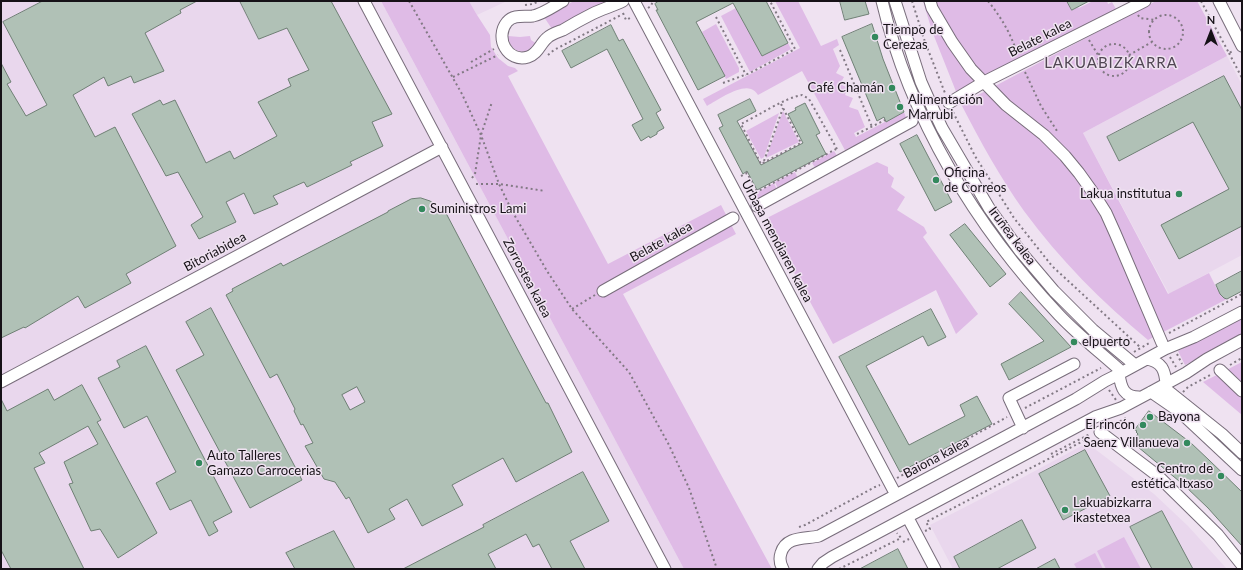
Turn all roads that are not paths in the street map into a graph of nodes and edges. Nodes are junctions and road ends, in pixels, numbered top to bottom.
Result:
1 (364, 1) edge
2 (563, 1) edge
3 (623, 1) edge
4 (882, 1) edge
5 (895, 1) edge
6 (930, 1) edge
7 (1145, 1) edge
8 (1219, 1) edge
9 (636, 5) edge
10 (1238, 30) edge
11 (1239, 48) edge
12 (984, 82) junction
13 (949, 103) road end
14 (912, 121) dead end
15 (442, 147) junction
16 (757, 206) dead end
17 (733, 218) dead end
18 (603, 291) road end
19 (1242, 312) edge
20 (1242, 340) edge
21 (1162, 343) junction
22 (1147, 359) junction
23 (1074, 364) dead end
24 (1134, 365) junction
25 (1220, 370) road end
26 (1121, 373) junction
27 (1, 382) edge
28 (1164, 385) junction
29 (1242, 390) edge
30 (1151, 392) junction
31 (1139, 397) junction
32 (1023, 428) junction
33 (1100, 432) road end
34 (1242, 453) edge
35 (1242, 470) edge
36 (896, 495) junction
37 (908, 518) junction
38 (1242, 565) edge
39 (666, 569) edge
40 (783, 569) edge
41 (818, 569) edge
42 (935, 569) edge

1 - 15 street, Zorrostea kalea
2 - 3 street
4 - 26 street, Iruñea kalea
5 - 24 street, Iruñea kalea
6 - 12 street
7 - 12 street, Belate kalea
8 - 10 street
9 - 36 street, Urbasa mendiaren kalea
10 - 11 street
12 - 13 street, Belate kalea
12 - 21 street
14 - 16 street
15 - 27 street, Bitoriabidea
15 - 39 street, Zorrostea kalea
17 - 18 street, Belate kalea
19 - 21 street, Baiona kalea
20 - 28 street
21 - 22 street, Baiona kalea
22 - 24 street, Baiona kalea
22 - 28 street
23 - 32 street
24 - 26 street, Baiona kalea
25 - 29 street
26 - 31 street
26 - 32 street, Baiona kalea
28 - 30 street
28 - 34 street
30 - 31 street
30 - 35 street
31 - 37 street
32 - 36 street, Baiona kalea
33 - 38 street
36 - 40 street, Baiona kalea
37 - 41 street
37 - 42 street

